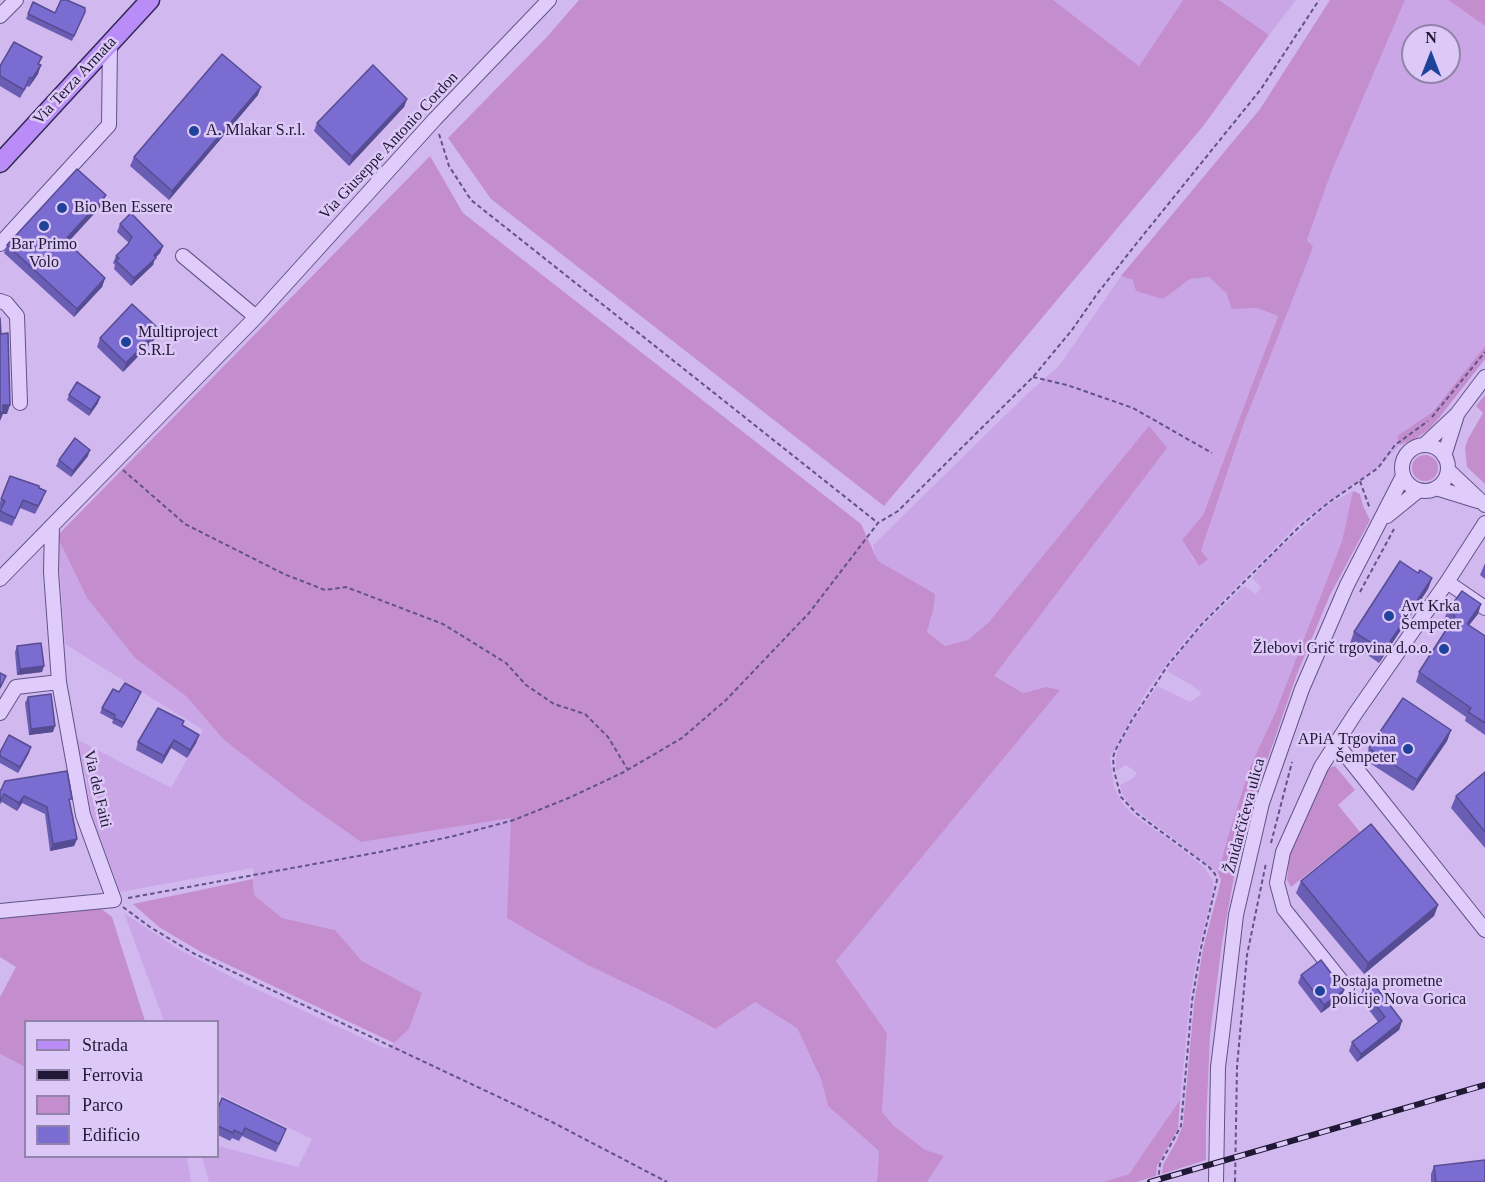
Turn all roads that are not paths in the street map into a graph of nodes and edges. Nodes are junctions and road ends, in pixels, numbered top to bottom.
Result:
1 (16, 0) edge
2 (150, 0) edge
3 (549, 0) edge
4 (0, 16) edge
5 (110, 44) junction
6 (0, 163) edge
7 (0, 244) edge
8 (183, 256) dead end
9 (0, 301) edge
10 (256, 317) junction
11 (1485, 377) edge
12 (20, 403) dead end
13 (1457, 414) junction
14 (1424, 444) junction
15 (1444, 456) junction
16 (1448, 470) junction
17 (1403, 476) junction
18 (1436, 488) junction
19 (1419, 490) junction
20 (1482, 503) edge
21 (1376, 518) junction
22 (1485, 523) edge
23 (52, 526) junction
24 (0, 579) edge
25 (1447, 582) junction
26 (1485, 608) edge
27 (59, 682) junction
28 (0, 713) edge
29 (1336, 743) junction
30 (0, 911) edge
31 (1485, 930) edge
32 (1347, 988) dead end
33 (1216, 1182) edge

1 - 4 street
2 - 5 main road, Via Terza Armata
3 - 10 street, Via Giuseppe Antonio Cordon
5 - 6 main road, Via Terza Armata
5 - 7 street
8 - 10 street
9 - 12 street
10 - 23 street, Via Giuseppe Antonio Cordon
11 - 13 street, Žnidarčičeva ulica
13 - 14 street, Žnidarčičeva ulica
13 - 15 street, Žnidarčičeva ulica
14 - 15 street
14 - 17 street, Žnidarčičeva ulica
15 - 16 street
16 - 18 street
16 - 20 street
17 - 19 street
17 - 21 street, Žnidarčičeva ulica
18 - 19 street
18 - 20 street
19 - 21 street, Žnidarčičeva ulica
21 - 33 street, Žnidarčičeva ulica
22 - 25 street
23 - 24 street, Via Giuseppe Antonio Cordon
23 - 27 street, Via del Faiti
25 - 26 street
25 - 29 street
27 - 28 street
27 - 30 street, Via del Faiti
29 - 31 street
29 - 32 street

